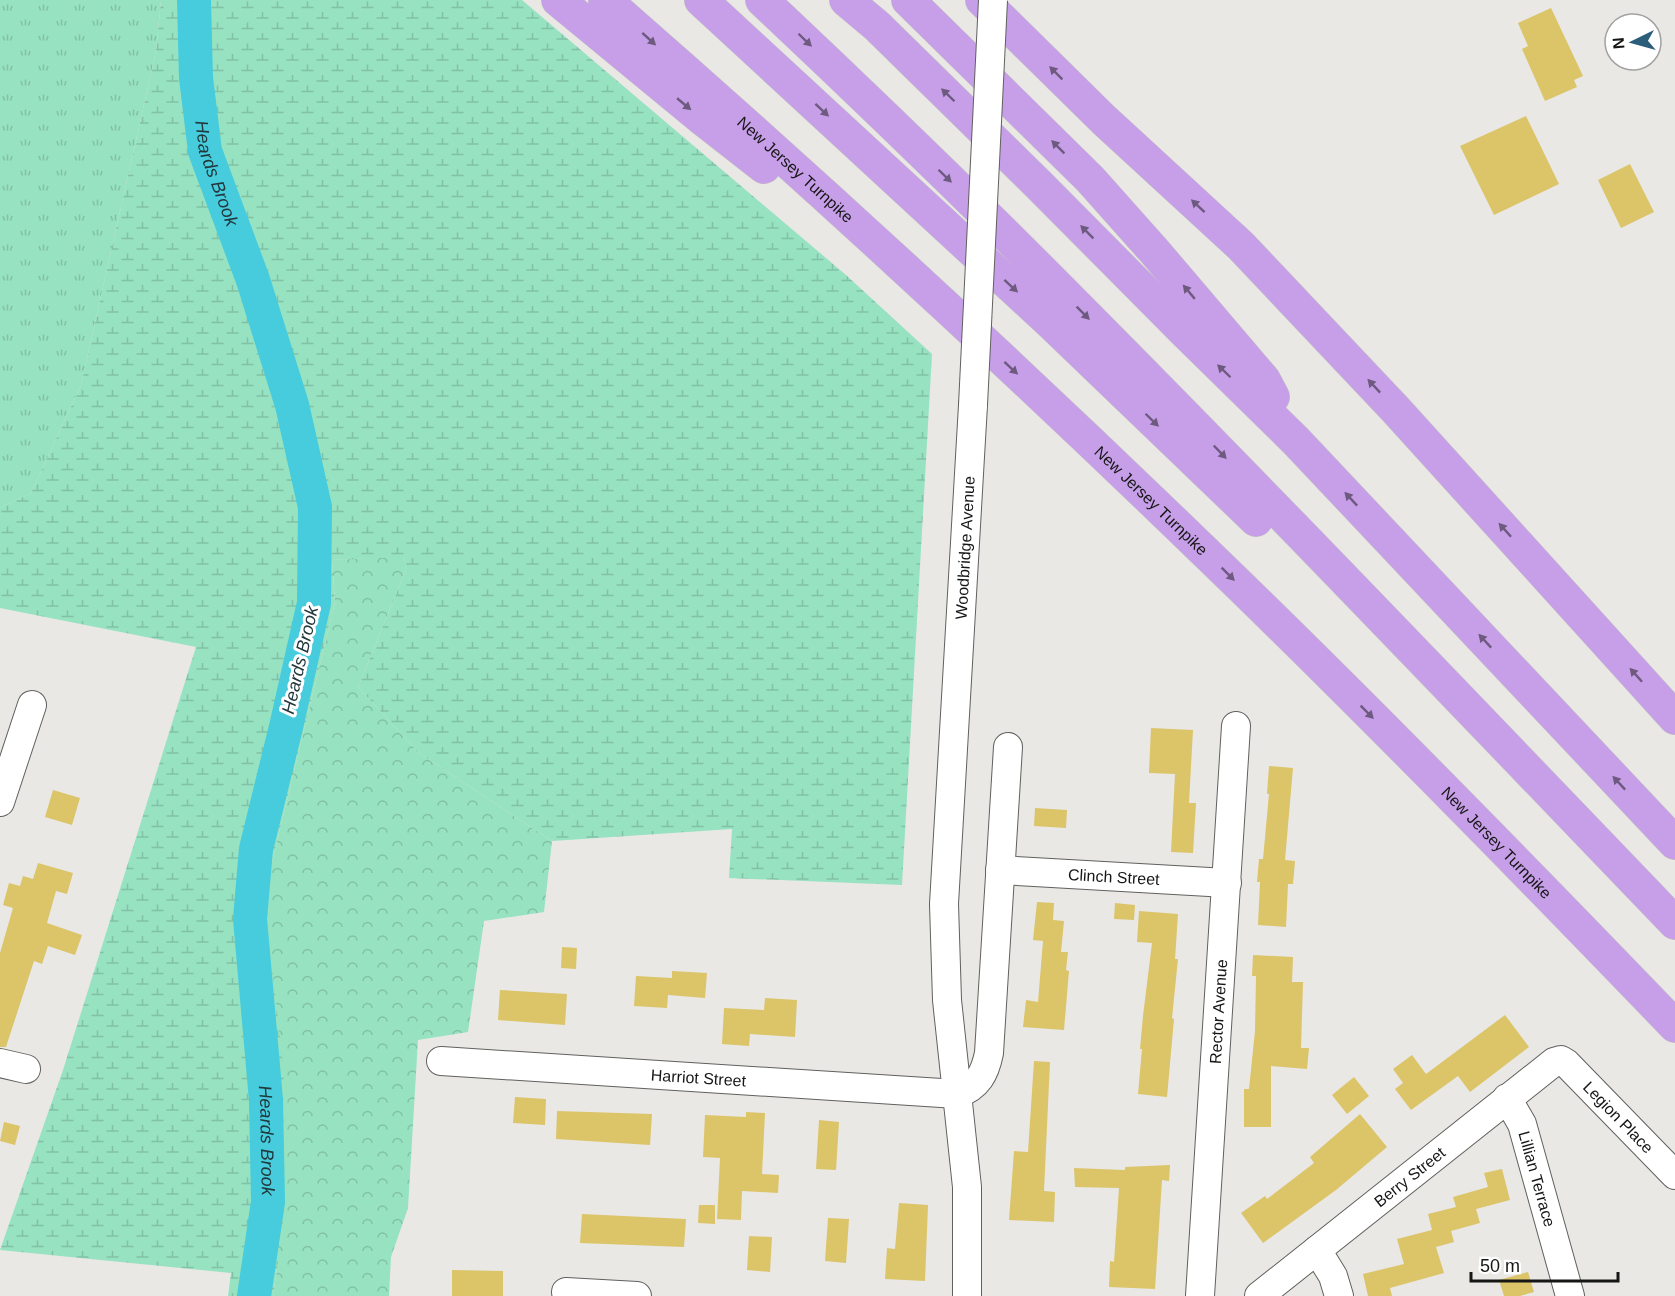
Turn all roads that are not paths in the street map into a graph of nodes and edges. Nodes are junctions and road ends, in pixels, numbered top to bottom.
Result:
1 (558, 0) edge
2 (605, 0) edge
3 (701, 0) edge
4 (762, 0) edge
5 (846, 0) edge
6 (908, 0) edge
7 (982, 0) edge
8 (993, 0) edge
9 (935, 297) junction
10 (1296, 441) junction
11 (32, 705) dead end
12 (1675, 718) edge
13 (1236, 726) dead end
14 (1008, 747) dead end
15 (1528, 770) junction
16 (0, 802) edge
17 (1675, 843) edge
18 (1000, 870) junction
19 (1227, 883) junction
20 (1675, 923) edge
21 (1675, 1026) edge
22 (1561, 1060) joint
23 (441, 1061) dead end
24 (957, 1094) junction
25 (1507, 1098) junction
26 (1675, 1175) edge
27 (1317, 1250) junction
28 (566, 1292) dead end
29 (637, 1296) edge
30 (967, 1296) edge
31 (1200, 1296) edge
32 (1259, 1296) edge
33 (1339, 1296) edge
34 (1570, 1296) edge

1 -> 9 highway
2 -> 9 highway, New Jersey Turnpike
3 -> 15 highway
4 -> 15 highway
10 -> 5 highway
10 -> 6 highway
12 -> 7 highway
8 - 24 street, Woodbridge Avenue, bridge
9 -> 21 highway, New Jersey Turnpike
17 -> 10 highway
11 - 16 street
13 - 19 street, Rector Avenue
14 - 18 street
15 - 20 highway
18 - 19 street, Clinch Street
18 - 24 street
19 - 31 street, Rector Avenue
22 - 25 street, Berry Street
22 - 26 street, Legion Place
23 - 24 street, Harriot Street
24 - 30 street, Woodbridge Avenue
25 - 27 street, Berry Street
25 - 34 street, Lillian Terrace
27 - 32 street, Berry Street
27 - 33 street
28 - 29 street

